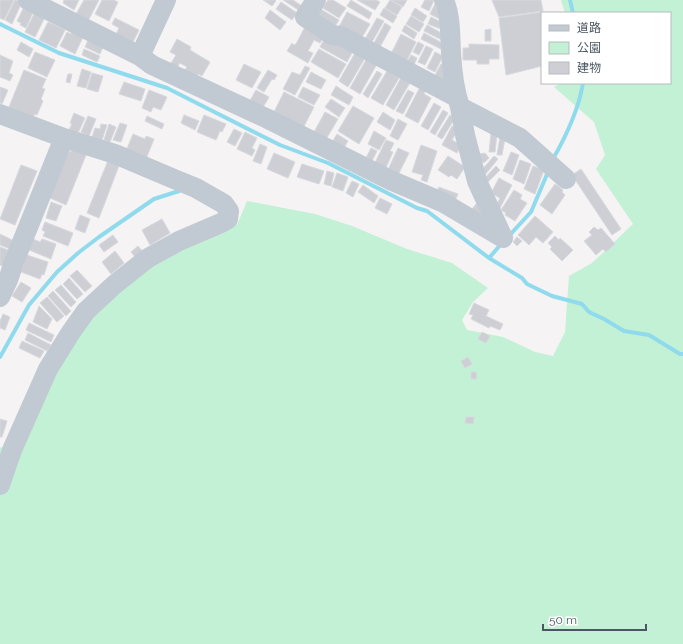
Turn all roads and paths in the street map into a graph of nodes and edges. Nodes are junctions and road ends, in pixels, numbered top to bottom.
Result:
1 (28, 0) edge
2 (166, 0) edge
3 (316, 0) edge
4 (444, 0) edge
5 (140, 56) junction
6 (458, 102) junction
7 (0, 114) edge
8 (64, 138) junction
9 (566, 179) dead end
10 (0, 297) edge
11 (0, 485) edge

1 - 5 street
2 - 5 street
3 - 6 street
4 - 6 street
5 - 6 street
6 - 9 street
7 - 8 street
8 - 10 street
8 - 11 street

